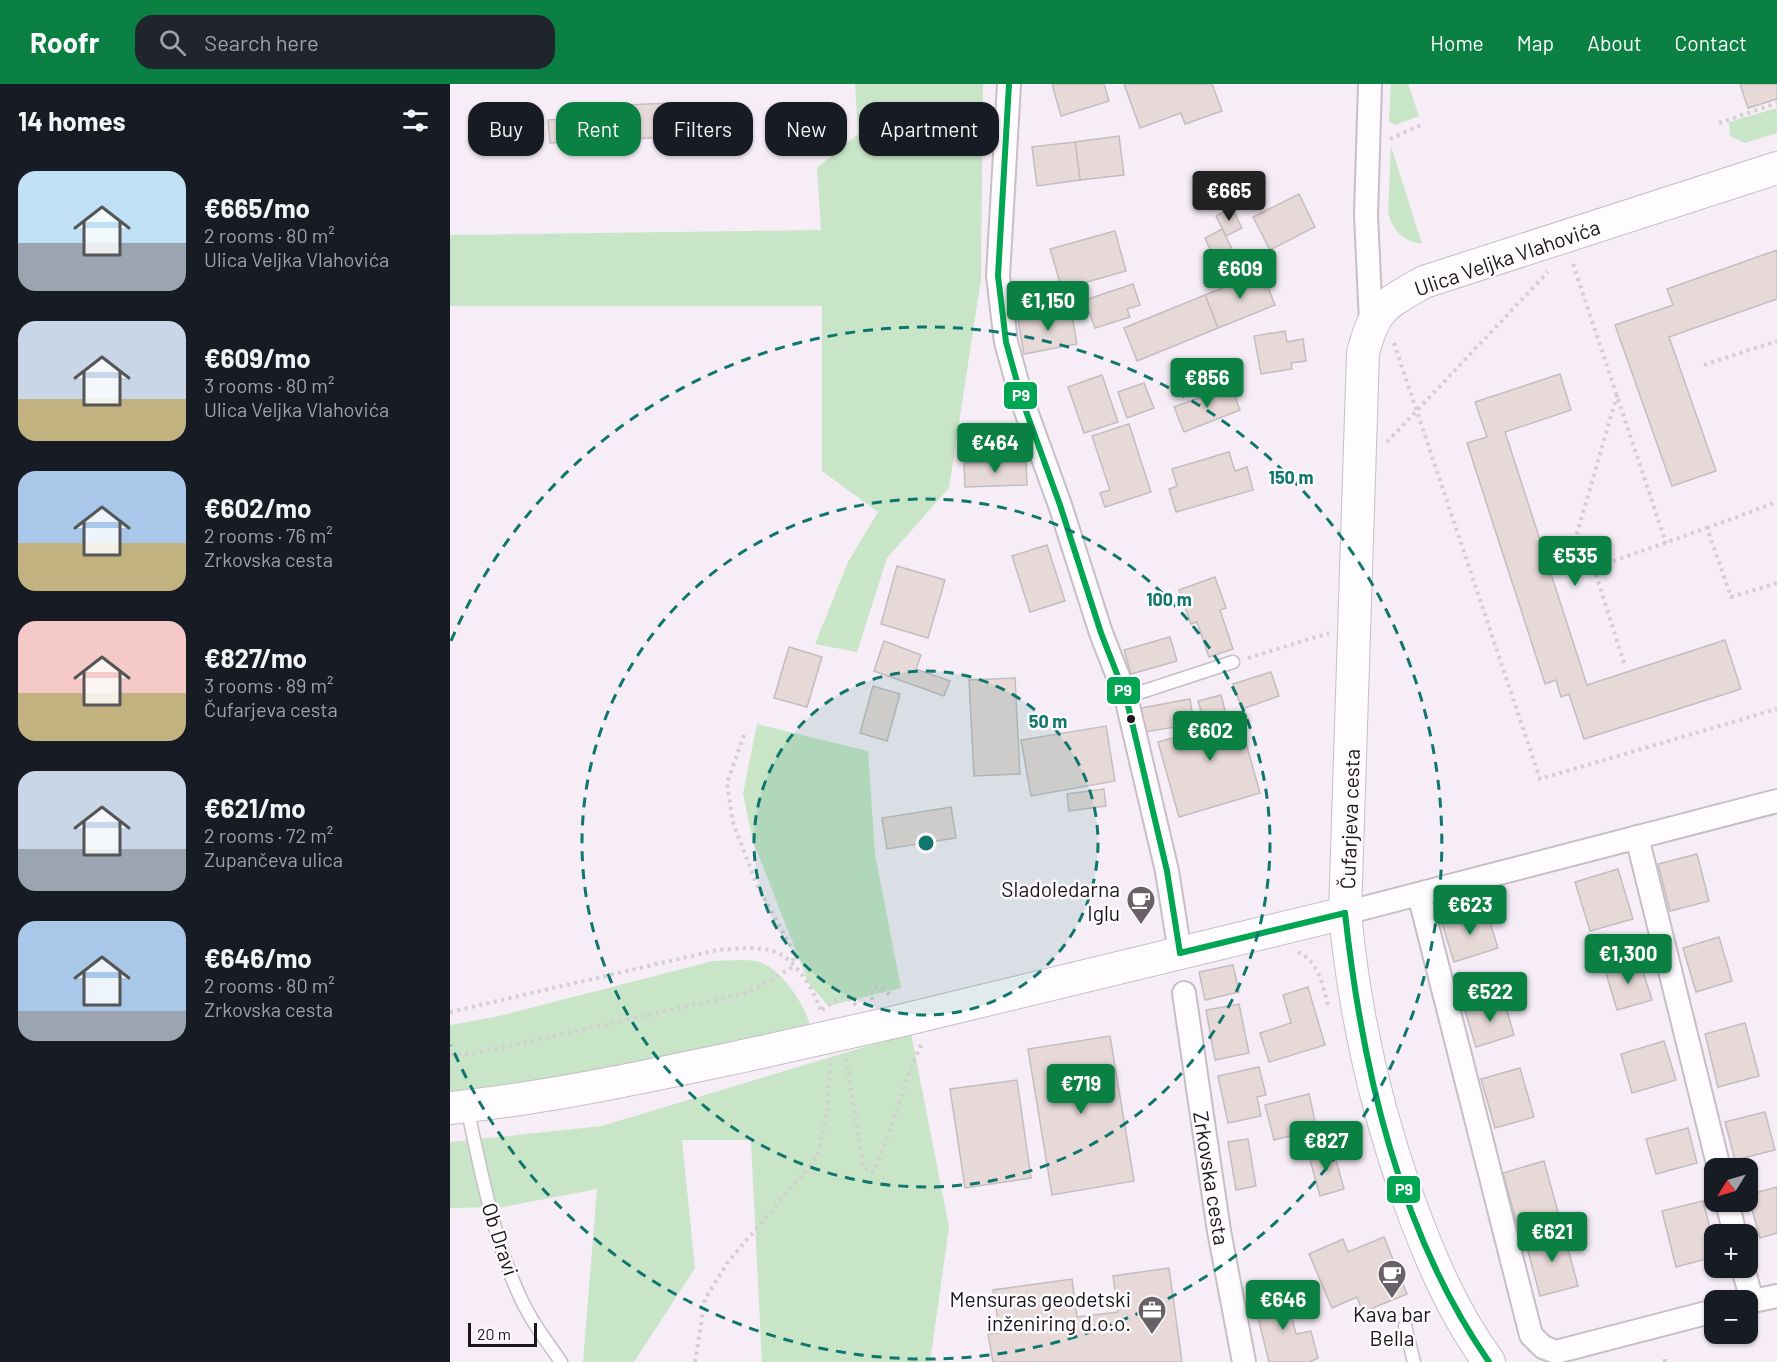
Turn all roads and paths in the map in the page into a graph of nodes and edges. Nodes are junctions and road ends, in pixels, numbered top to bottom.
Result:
1 (1009, 84) edge
2 (1370, 84) edge
3 (1777, 103) edge
4 (1719, 123) dead end
5 (1421, 125) dead end
6 (1387, 141) dead end
7 (1777, 168) edge
8 (1574, 264) dead end
9 (1548, 273) dead end
10 (1382, 331) junction
11 (1777, 341) edge
12 (1704, 365) dead end
13 (1618, 392) junction
14 (1416, 411) junction
15 (1384, 444) dead end
16 (1777, 502) edge
17 (1707, 528) junction
18 (1666, 543) junction
19 (1594, 567) junction
20 (1777, 583) edge
21 (1329, 633) dead end
22 (1233, 662) joint
23 (1624, 663) dead end
24 (1126, 697) junction
25 (1777, 709) edge
26 (744, 735) dead end
27 (1777, 801) edge
28 (1637, 837) junction
29 (1419, 894) junction
30 (1346, 913) junction
31 (1180, 953) junction
32 (794, 966) junction
33 (1184, 993) dead end
34 (450, 1012) edge
35 (824, 1019) dead end
36 (931, 1036) dead end
37 (842, 1050) dead end
38 (831, 1053) dead end
39 (450, 1056) edge
40 (458, 1107) edge
41 (1717, 1158) edge
42 (1777, 1296) edge
43 (1758, 1300) edge
44 (1704, 1314) edge
45 (1405, 1326) dead end
46 (561, 1362) edge
47 (695, 1362) edge
48 (1244, 1362) edge
49 (1414, 1362) edge
50 (1489, 1362) edge

1 - 24 street
2 - 10 street
3 - 4 path
5 - 6 path
7 - 10 street, Ulica Veljka Vlahovića
8 - 13 path
9 - 14 path
10 - 14 path
10 - 30 street, Čufarjeva cesta
11 - 12 path
13 - 18 path
13 - 19 path
14 - 15 path
14 - 25 path
16 - 17 path
17 - 18 path
17 - 20 path
18 - 19 path
19 - 23 path
21 - 22 path
22 - 24 lane
24 - 31 street
26 - 32 path
27 - 28 street
28 - 29 street
28 - 41 street
29 - 30 street
29 - 44 street
30 - 31 street
30 - 50 street, Čufarjeva cesta
31 - 40 street, bridge
32 - 34 path
32 - 35 path
32 - 39 path
33 - 48 street, Zrkovska cesta
36 - 37 path
38 - 47 path
40 - 46 lane, Ob Dravi
42 - 43 street
45 - 49 lane

